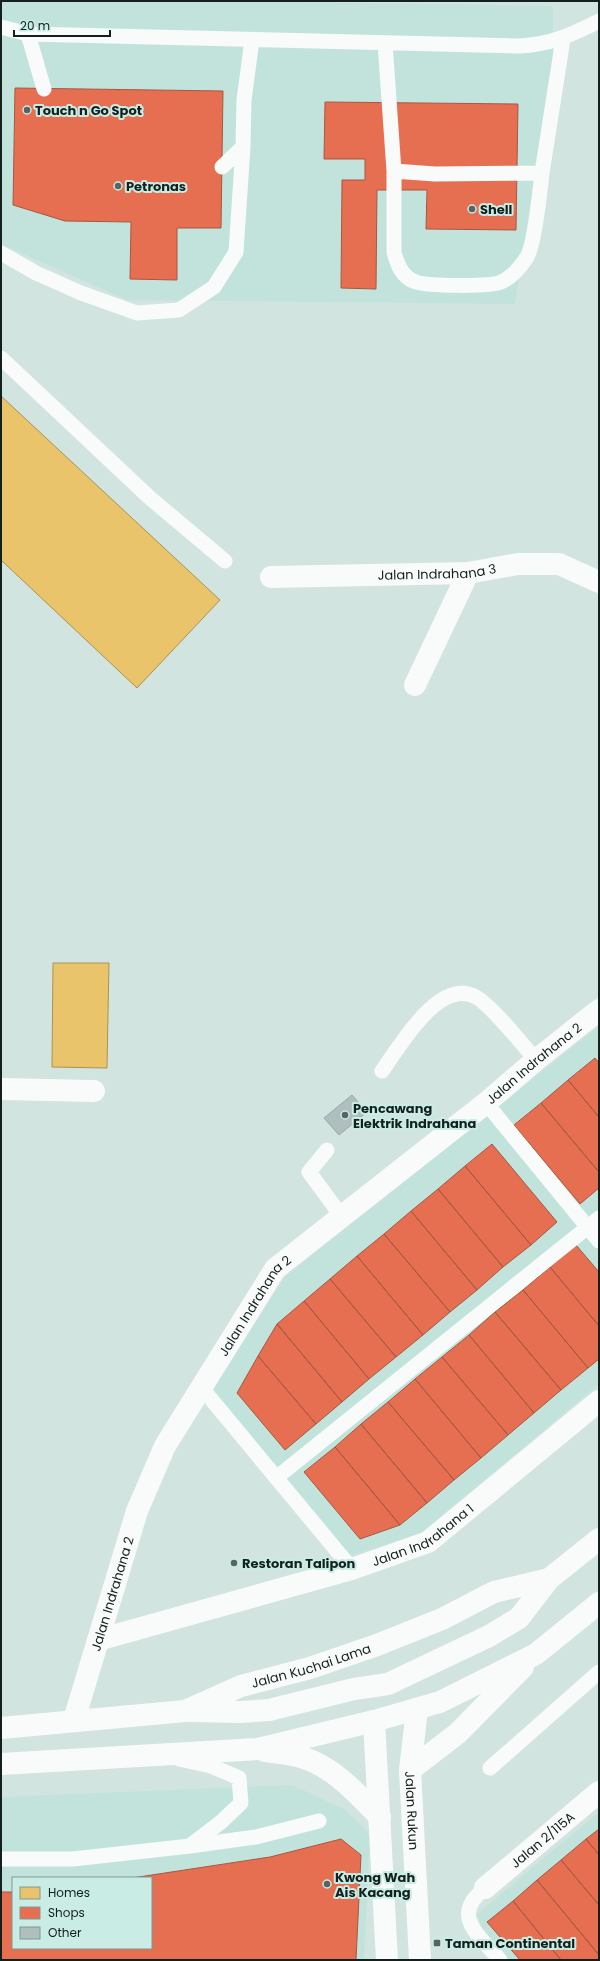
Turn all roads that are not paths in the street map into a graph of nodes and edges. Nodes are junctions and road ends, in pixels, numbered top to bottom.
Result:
1 (599, 20) edge
2 (1, 27) edge
3 (28, 34) junction
4 (562, 39) junction
5 (252, 40) junction
6 (385, 43) junction
7 (44, 89) dead end
8 (243, 147) junction
9 (222, 167) dead end
10 (394, 171) junction
11 (542, 173) junction
12 (1, 253) edge
13 (1, 358) edge
14 (225, 561) dead end
15 (468, 574) junction
16 (271, 577) dead end
17 (599, 582) edge
18 (415, 685) dead end
19 (599, 1010) edge
20 (536, 1060) junction
21 (382, 1071) dead end
22 (1, 1090) edge
23 (94, 1091) dead end
24 (486, 1103) junction
25 (327, 1150) dead end
26 (342, 1217) junction
27 (593, 1222) edge
28 (599, 1241) edge
29 (201, 1387) junction
30 (599, 1401) edge
31 (276, 1478) junction
32 (599, 1539) edge
33 (352, 1569) junction
34 (549, 1579) junction
35 (599, 1603) edge
36 (98, 1640) junction
37 (536, 1654) junction
38 (599, 1672) edge
39 (388, 1684) junction
40 (417, 1709) junction
41 (185, 1711) junction
42 (74, 1720) junction
43 (374, 1721) junction
44 (1, 1728) edge
45 (258, 1750) junction
46 (164, 1755) junction
47 (1, 1764) edge
48 (490, 1768) dead end
49 (410, 1770) junction
50 (599, 1792) edge
51 (380, 1817) junction
52 (319, 1821) dead end
53 (190, 1846) junction
54 (1, 1859) edge
55 (485, 1888) joint
56 (387, 1960) edge
57 (420, 1960) edge
58 (500, 1960) edge

1 - 4 lane
2 - 3 lane
3 - 5 lane
3 - 7 lane
4 - 6 lane
4 - 11 lane
5 - 6 lane
5 - 8 lane
6 - 10 lane
8 - 9 lane
8 - 12 lane
10 - 11 lane
10 - 11 lane
13 - 14 lane
15 - 16 street, Jalan Indrahana 3
15 - 17 street, Jalan Indrahana 3
15 - 18 street
19 - 20 street, Jalan Indrahana 2
20 - 21 lane
20 - 24 street, Jalan Indrahana 2
22 - 23 street
24 - 26 street, Jalan Indrahana 2
24 - 27 lane
25 - 26 lane
26 - 29 street, Jalan Indrahana 2
27 - 28 lane
27 - 31 lane
29 - 31 lane
29 - 36 street, Jalan Indrahana 2
30 - 33 street, Jalan Indrahana 1
31 - 33 lane
32 - 34 street, Jalan Kuchai Lama
33 - 36 street, Jalan Indrahana 1
34 - 39 street
34 - 41 street, Jalan Kuchai Lama
35 - 37 street
36 - 42 street, Jalan Indrahana 2
37 - 40 street
37 - 49 street
38 - 48 lane
39 - 40 street
39 - 41 street
39 - 43 street
40 - 43 street
40 - 49 street, Jalan Rukun
41 - 42 street, Jalan Kuchai Lama
42 - 44 street, Jalan Kuchai Lama
43 - 45 street
43 - 51 street
45 - 46 street
45 - 51 street
46 - 47 street
46 - 53 lane
49 - 57 street, Jalan Rukun
50 - 55 street, Jalan 2/115A
51 - 56 street
52 - 53 lane
53 - 54 lane
55 - 58 lane

